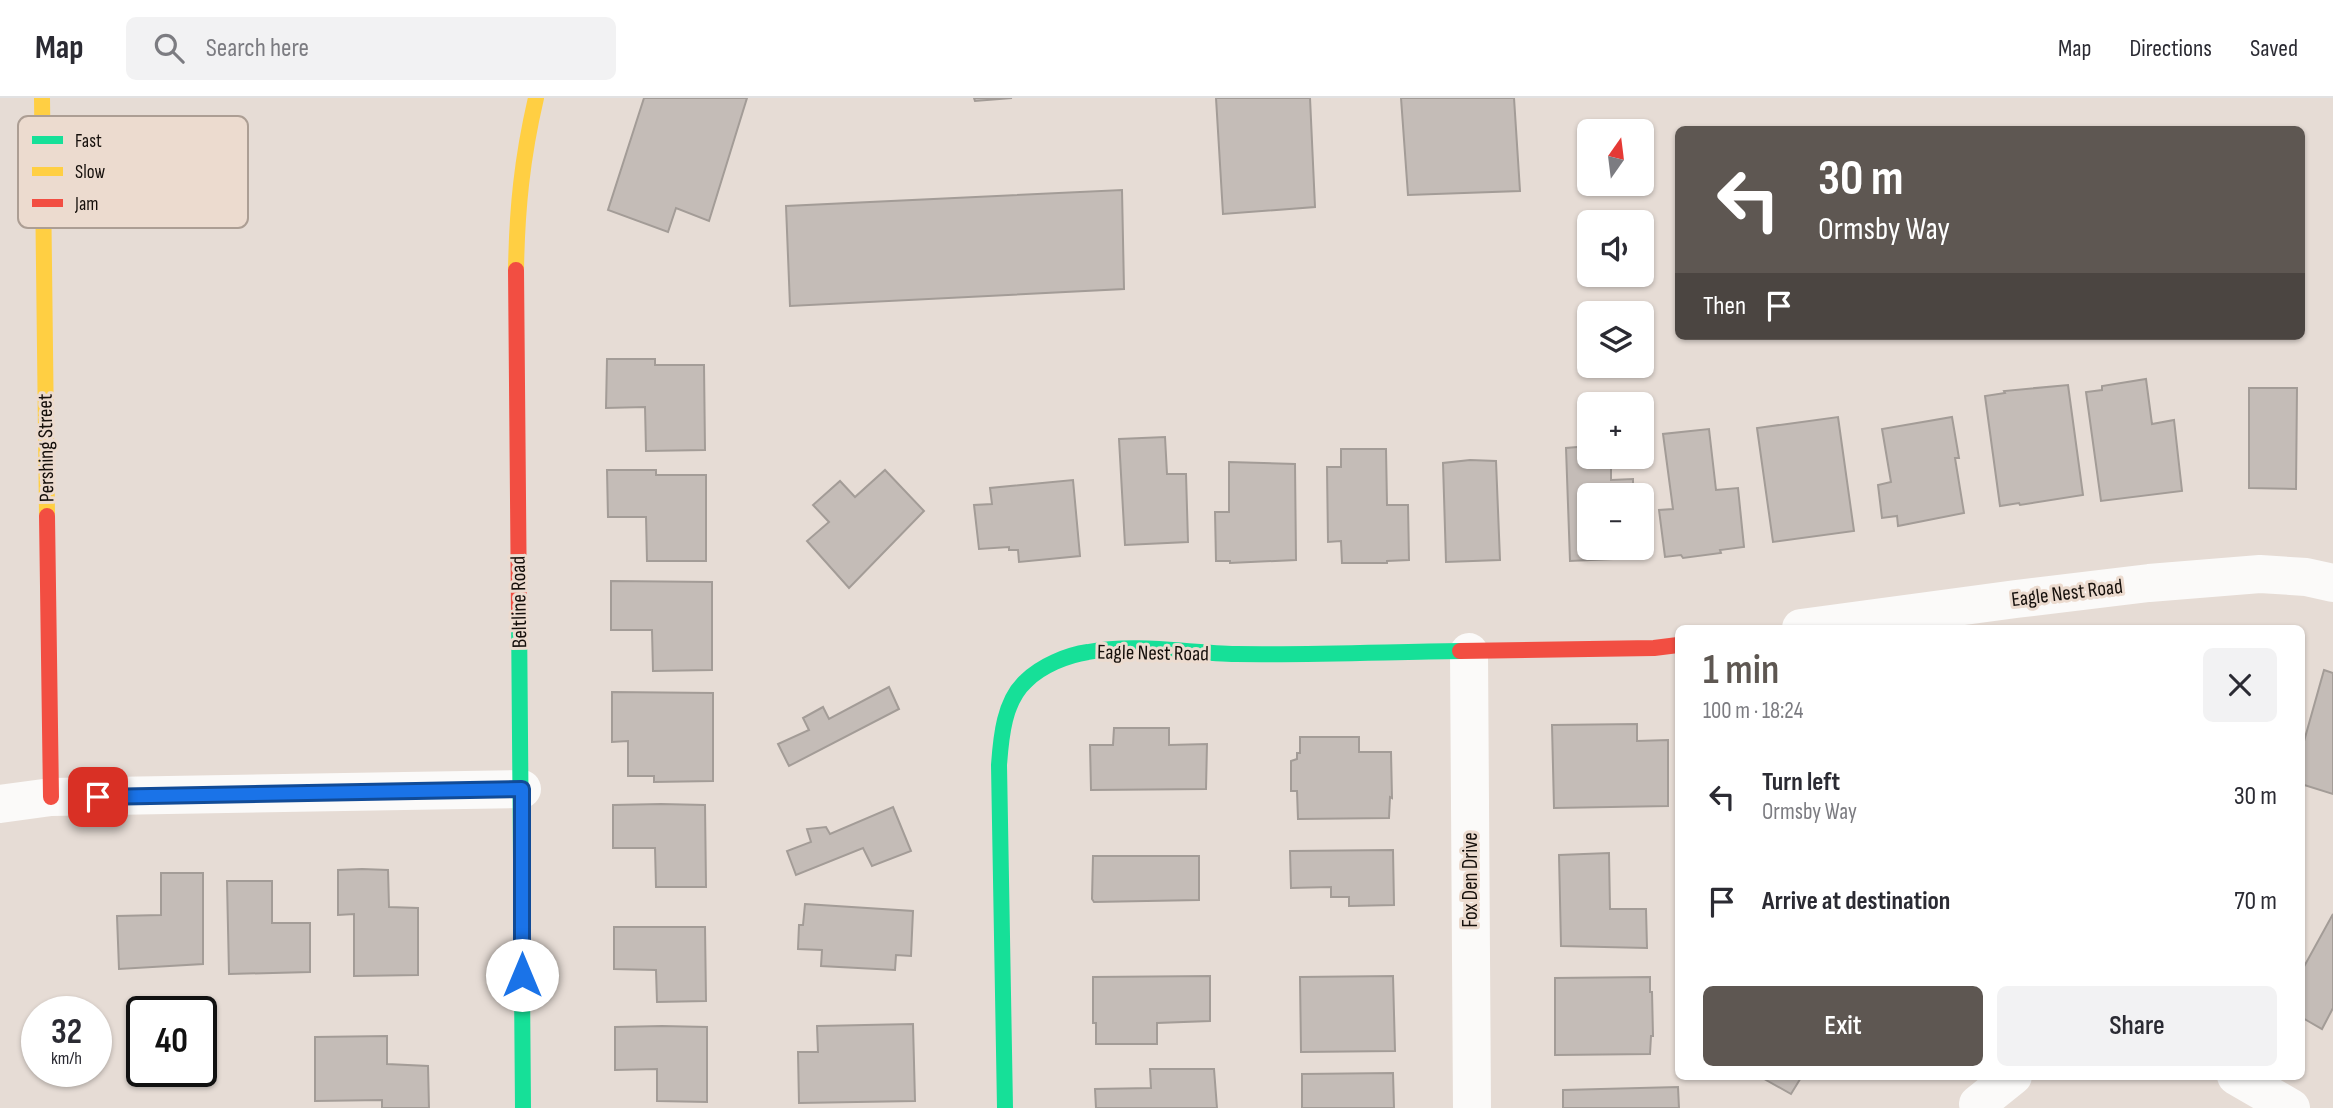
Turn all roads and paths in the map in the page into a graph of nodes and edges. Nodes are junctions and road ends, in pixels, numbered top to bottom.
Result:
1 (41, 98) edge
2 (536, 98) edge
3 (41, 116) edge
4 (43, 228) edge
5 (2333, 583) edge
6 (1823, 625) edge
7 (1675, 645) edge
8 (1469, 652) junction
9 (522, 789) junction
10 (51, 797) junction
11 (0, 804) edge
12 (2008, 1080) edge
13 (2243, 1080) edge
14 (1978, 1104) dead end
15 (523, 1108) edge
16 (1005, 1108) edge
17 (1472, 1108) edge
18 (2291, 1108) edge

1 - 3 street, Pershing Street
2 - 9 street, Beltline Road
4 - 10 street, Pershing Street
5 - 6 street, Eagle Nest Road
7 - 8 street, Eagle Nest Road
8 - 16 street, Eagle Nest Road
8 - 17 street, Fox Den Drive
9 - 10 street
9 - 15 street, Beltline Road
10 - 11 street
12 - 14 street
13 - 18 street

